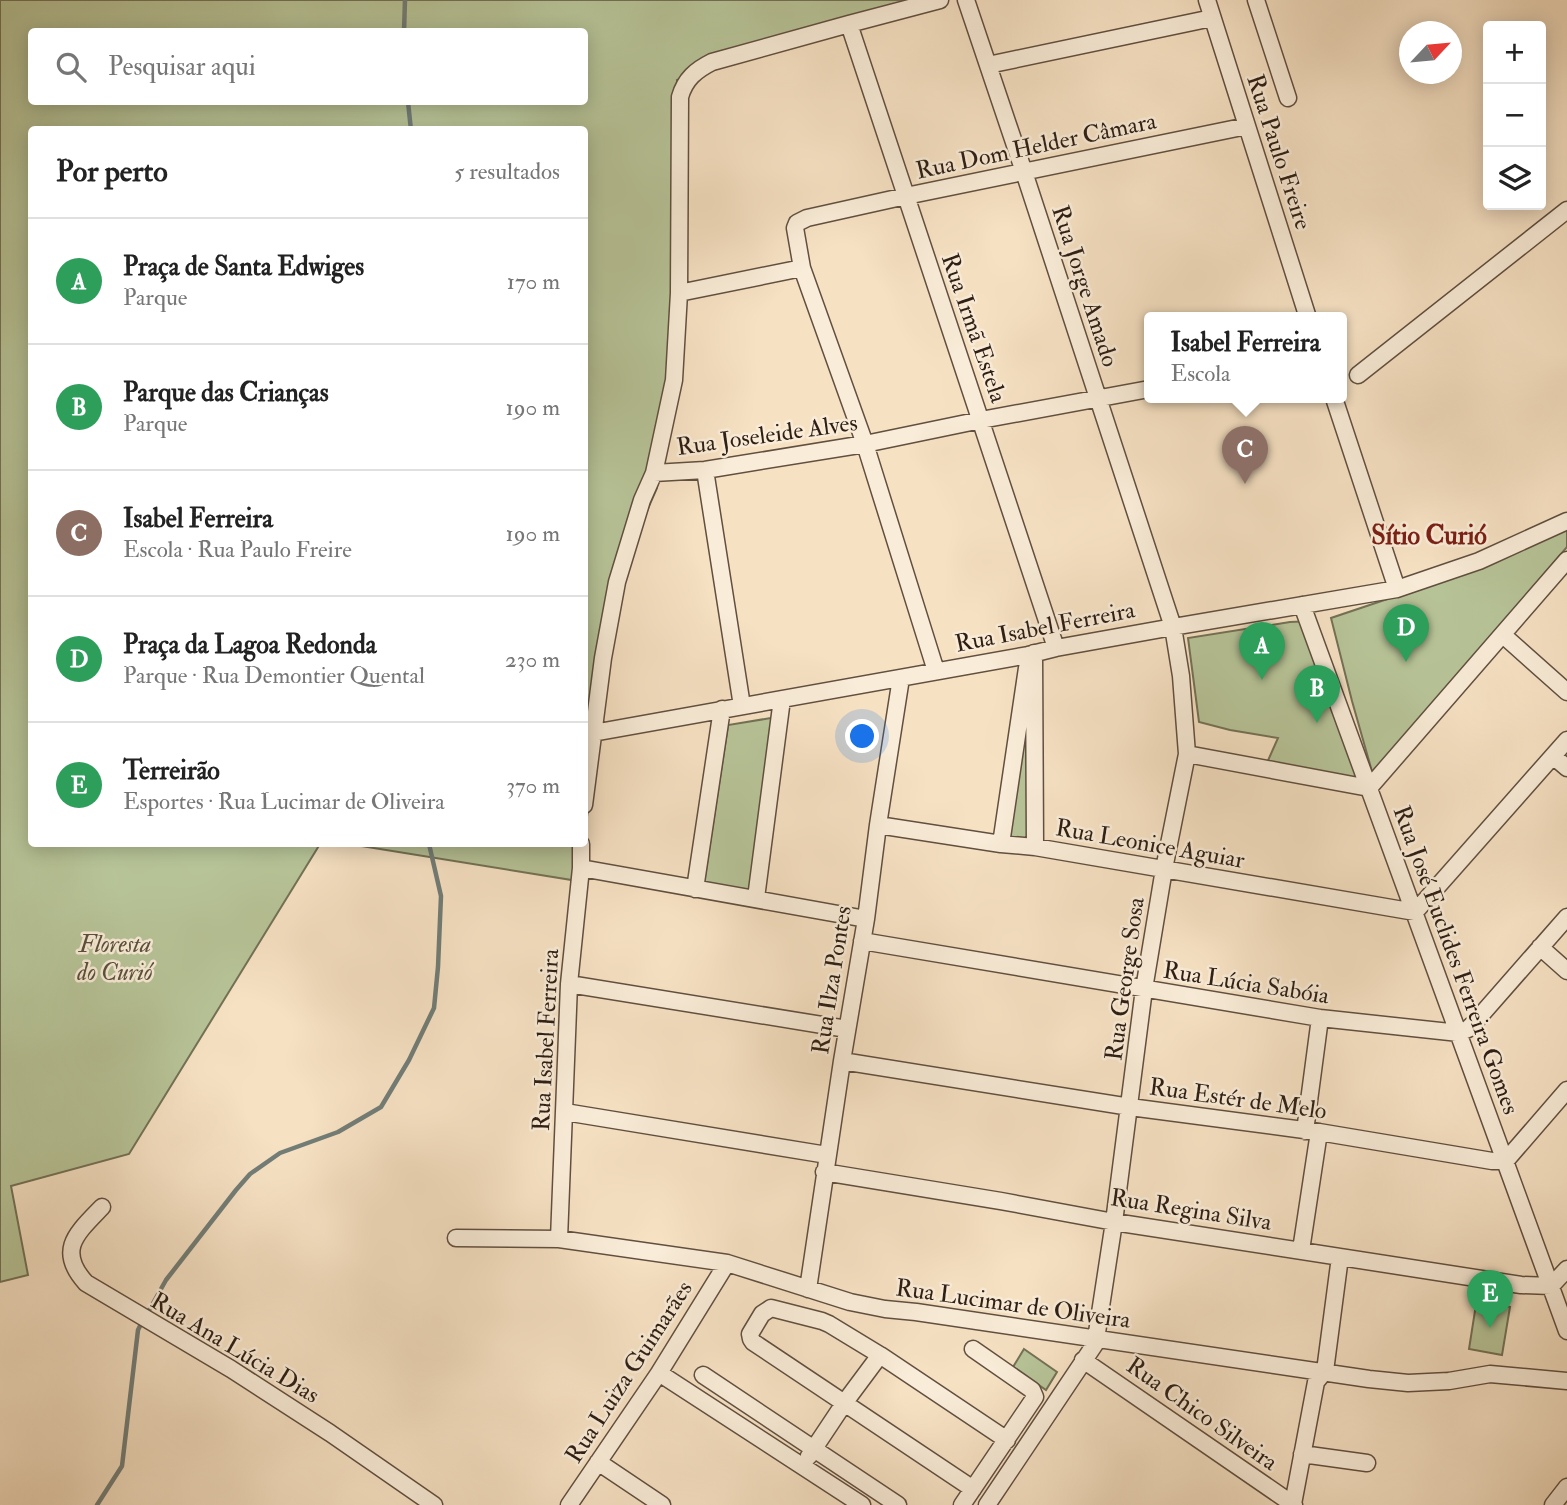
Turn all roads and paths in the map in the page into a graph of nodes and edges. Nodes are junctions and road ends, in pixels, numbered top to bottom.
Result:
1 (940, 0) edge
2 (966, 0) edge
3 (1207, 0) edge
4 (1256, 0) edge
5 (1212, 18) junction
6 (849, 23) junction
7 (988, 65) junction
8 (1288, 98) dead end
9 (1247, 126) junction
10 (1024, 172) junction
11 (906, 196) junction
12 (1567, 209) edge
13 (802, 268) junction
14 (679, 293) junction
15 (1306, 312) edge
16 (1358, 375) dead end
17 (1144, 390) edge
18 (1098, 400) junction
19 (1336, 403) edge
20 (981, 420) junction
21 (865, 444) junction
22 (705, 470) junction
23 (654, 473) junction
24 (1567, 521) edge
25 (1567, 560) edge
26 (1397, 589) junction
27 (1302, 605) junction
28 (1173, 627) junction
29 (1503, 635) junction
30 (1056, 648) junction
31 (1031, 654) junction
32 (936, 671) junction
33 (901, 678) junction
34 (1567, 692) edge
35 (782, 699) junction
36 (742, 706) junction
37 (722, 709) junction
38 (593, 733) junction
39 (1567, 740) edge
40 (1187, 754) junction
41 (1553, 756) junction
42 (1567, 768) edge
43 (588, 773) edge
44 (1369, 788) junction
45 (878, 825) junction
46 (1002, 844) junction
47 (581, 847) edge
48 (1035, 847) junction
49 (581, 868) junction
50 (1164, 869) junction
51 (695, 889) junction
52 (756, 898) junction
53 (1415, 912) junction
54 (1567, 917) edge
55 (866, 919) junction
56 (862, 941) junction
57 (1540, 947) junction
58 (1567, 971) edge
59 (569, 984) junction
60 (1144, 989) junction
61 (1320, 1018) junction
62 (847, 1029) junction
63 (1459, 1033) junction
64 (842, 1060) junction
65 (1567, 1090) edge
66 (1130, 1107) junction
67 (565, 1112) junction
68 (1312, 1132) junction
69 (827, 1155) junction
70 (1505, 1161) junction
71 (824, 1172) junction
72 (102, 1207) dead end
73 (1114, 1222) junction
74 (456, 1238) dead end
75 (559, 1239) junction
76 (1301, 1250) junction
77 (1340, 1257) junction
78 (727, 1263) junction
79 (1567, 1269) edge
80 (1551, 1286) junction
81 (808, 1289) junction
82 (1567, 1331) edge
83 (1096, 1339) junction
84 (973, 1349) dead end
85 (880, 1355) junction
86 (1083, 1360) junction
87 (1325, 1371) junction
88 (659, 1373) junction
89 (704, 1375) dead end
90 (1567, 1381) edge
91 (845, 1402) junction
92 (1007, 1440) junction
93 (814, 1450) junction
94 (1302, 1454) junction
95 (598, 1462) junction
96 (1367, 1463) dead end
97 (802, 1467) junction
98 (1567, 1487) edge
99 (973, 1489) junction
100 (435, 1505) edge
101 (569, 1505) edge
102 (662, 1505) edge
103 (862, 1505) edge
104 (898, 1505) edge
105 (962, 1505) edge
106 (987, 1505) edge
107 (1294, 1505) edge
108 (1553, 1505) edge

1 - 6 street
2 - 7 street, Rua Jorge Amado
3 - 5 street, Rua Paulo Freire
4 - 8 street
5 - 7 street
5 - 9 street, Rua Paulo Freire
6 - 11 street, Rua Irmã Estela
6 - 14 street
7 - 10 street, Rua Jorge Amado
9 - 10 street, Rua Dom Helder Câmara
9 - 15 street, Rua Paulo Freire
10 - 11 street, Rua Dom Helder Câmara
10 - 18 street, Rua Jorge Amado
11 - 13 street, Rua Dom Helder Câmara
11 - 20 street, Rua Irmã Estela
12 - 16 street
13 - 14 street
13 - 21 street
14 - 23 street
17 - 18 street, Rua Joseleide Alves
18 - 20 street, Rua Joseleide Alves
18 - 28 street, Rua Jorge Amado
19 - 26 street
20 - 21 street, Rua Joseleide Alves
20 - 30 street, Rua Irmã Estela
21 - 22 street, Rua Joseleide Alves
21 - 32 street
22 - 23 street, Rua Joseleide Alves
22 - 36 street
23 - 38 street, Rua Joseleide Alves
24 - 26 street, Rua Isabel Ferreira
25 - 29 street
26 - 27 street, Rua Isabel Ferreira
27 - 28 street, Rua Isabel Ferreira
27 - 44 street, Rua José Euclides Ferreira Gomes
28 - 30 street, Rua Isabel Ferreira
28 - 40 street, Rua George Sosa
29 - 34 street
29 - 44 street
30 - 31 street, Rua Isabel Ferreira
31 - 32 street, Rua Isabel Ferreira
31 - 46 street
31 - 48 street
32 - 33 street, Rua Isabel Ferreira
33 - 35 street, Rua Isabel Ferreira
33 - 45 street, Rua Ilza Pontes
35 - 36 street, Rua Isabel Ferreira
35 - 52 street
36 - 37 street, Rua Isabel Ferreira
37 - 38 street, Rua Isabel Ferreira
37 - 51 street
38 - 43 street
39 - 41 street
40 - 44 street
40 - 50 street, Rua George Sosa
41 - 42 street
41 - 53 street
44 - 53 street, Rua José Euclides Ferreira Gomes
45 - 46 street, Rua Leonice Aguiar
45 - 55 street, Rua Ilza Pontes
46 - 48 street, Rua Leonice Aguiar
47 - 49 street, Rua Isabel Ferreira
48 - 50 street, Rua Leonice Aguiar
49 - 51 street
49 - 59 street, Rua Isabel Ferreira
50 - 53 street, Rua Leonice Aguiar
50 - 60 street, Rua George Sosa
51 - 52 street
52 - 55 street
53 - 63 street, Rua José Euclides Ferreira Gomes
54 - 57 street
55 - 56 street, Rua Ilza Pontes
56 - 60 street, Rua Lúcia Sabóia
56 - 62 street, Rua Ilza Pontes
57 - 58 street
57 - 63 street
59 - 62 street
59 - 67 street, Rua Isabel Ferreira
60 - 61 street, Rua Lúcia Sabóia
60 - 66 street, Rua George Sosa
61 - 63 street, Rua Lúcia Sabóia
61 - 68 street
62 - 64 street, Rua Ilza Pontes
63 - 70 street, Rua José Euclides Ferreira Gomes
64 - 66 street, Rua Estér de Melo
64 - 69 street, Rua Ilza Pontes
65 - 70 street
66 - 68 street, Rua Estér de Melo
66 - 73 street, Rua George Sosa
67 - 69 street
67 - 75 street, Rua Isabel Ferreira
68 - 70 street, Rua Estér de Melo
68 - 76 street
69 - 71 street, Rua Ilza Pontes
70 - 80 street, Rua José Euclides Ferreira Gomes
71 - 73 street, Rua Regina Silva
71 - 81 street, Rua Ilza Pontes
72 - 100 street, Rua Ana Lúcia Dias
73 - 76 street, Rua Regina Silva
73 - 83 street, Rua George Sosa
74 - 75 street, Rua Lucimar de Oliveira
75 - 78 street, Rua Lucimar de Oliveira
76 - 77 street, Rua Regina Silva
77 - 80 street, Rua Regina Silva
77 - 87 street
78 - 81 street, Rua Lucimar de Oliveira
78 - 88 street, Rua Luiza Guimarães
79 - 80 street
80 - 82 street, Rua José Euclides Ferreira Gomes
81 - 83 street, Rua Lucimar de Oliveira
83 - 86 street
83 - 87 street, Rua Lucimar de Oliveira
84 - 92 street
85 - 91 street
85 - 91 street
85 - 92 street
86 - 106 street
86 - 107 street, Rua Chico Silveira
87 - 90 street, Rua Lucimar de Oliveira
87 - 94 street
88 - 95 street, Rua Luiza Guimarães
88 - 97 street
89 - 93 street
91 - 93 street
91 - 99 street
92 - 99 street
93 - 97 street
93 - 104 street
94 - 96 street
94 - 107 street
95 - 101 street, Rua Luiza Guimarães
95 - 102 street
97 - 103 street
98 - 108 street
99 - 105 street

